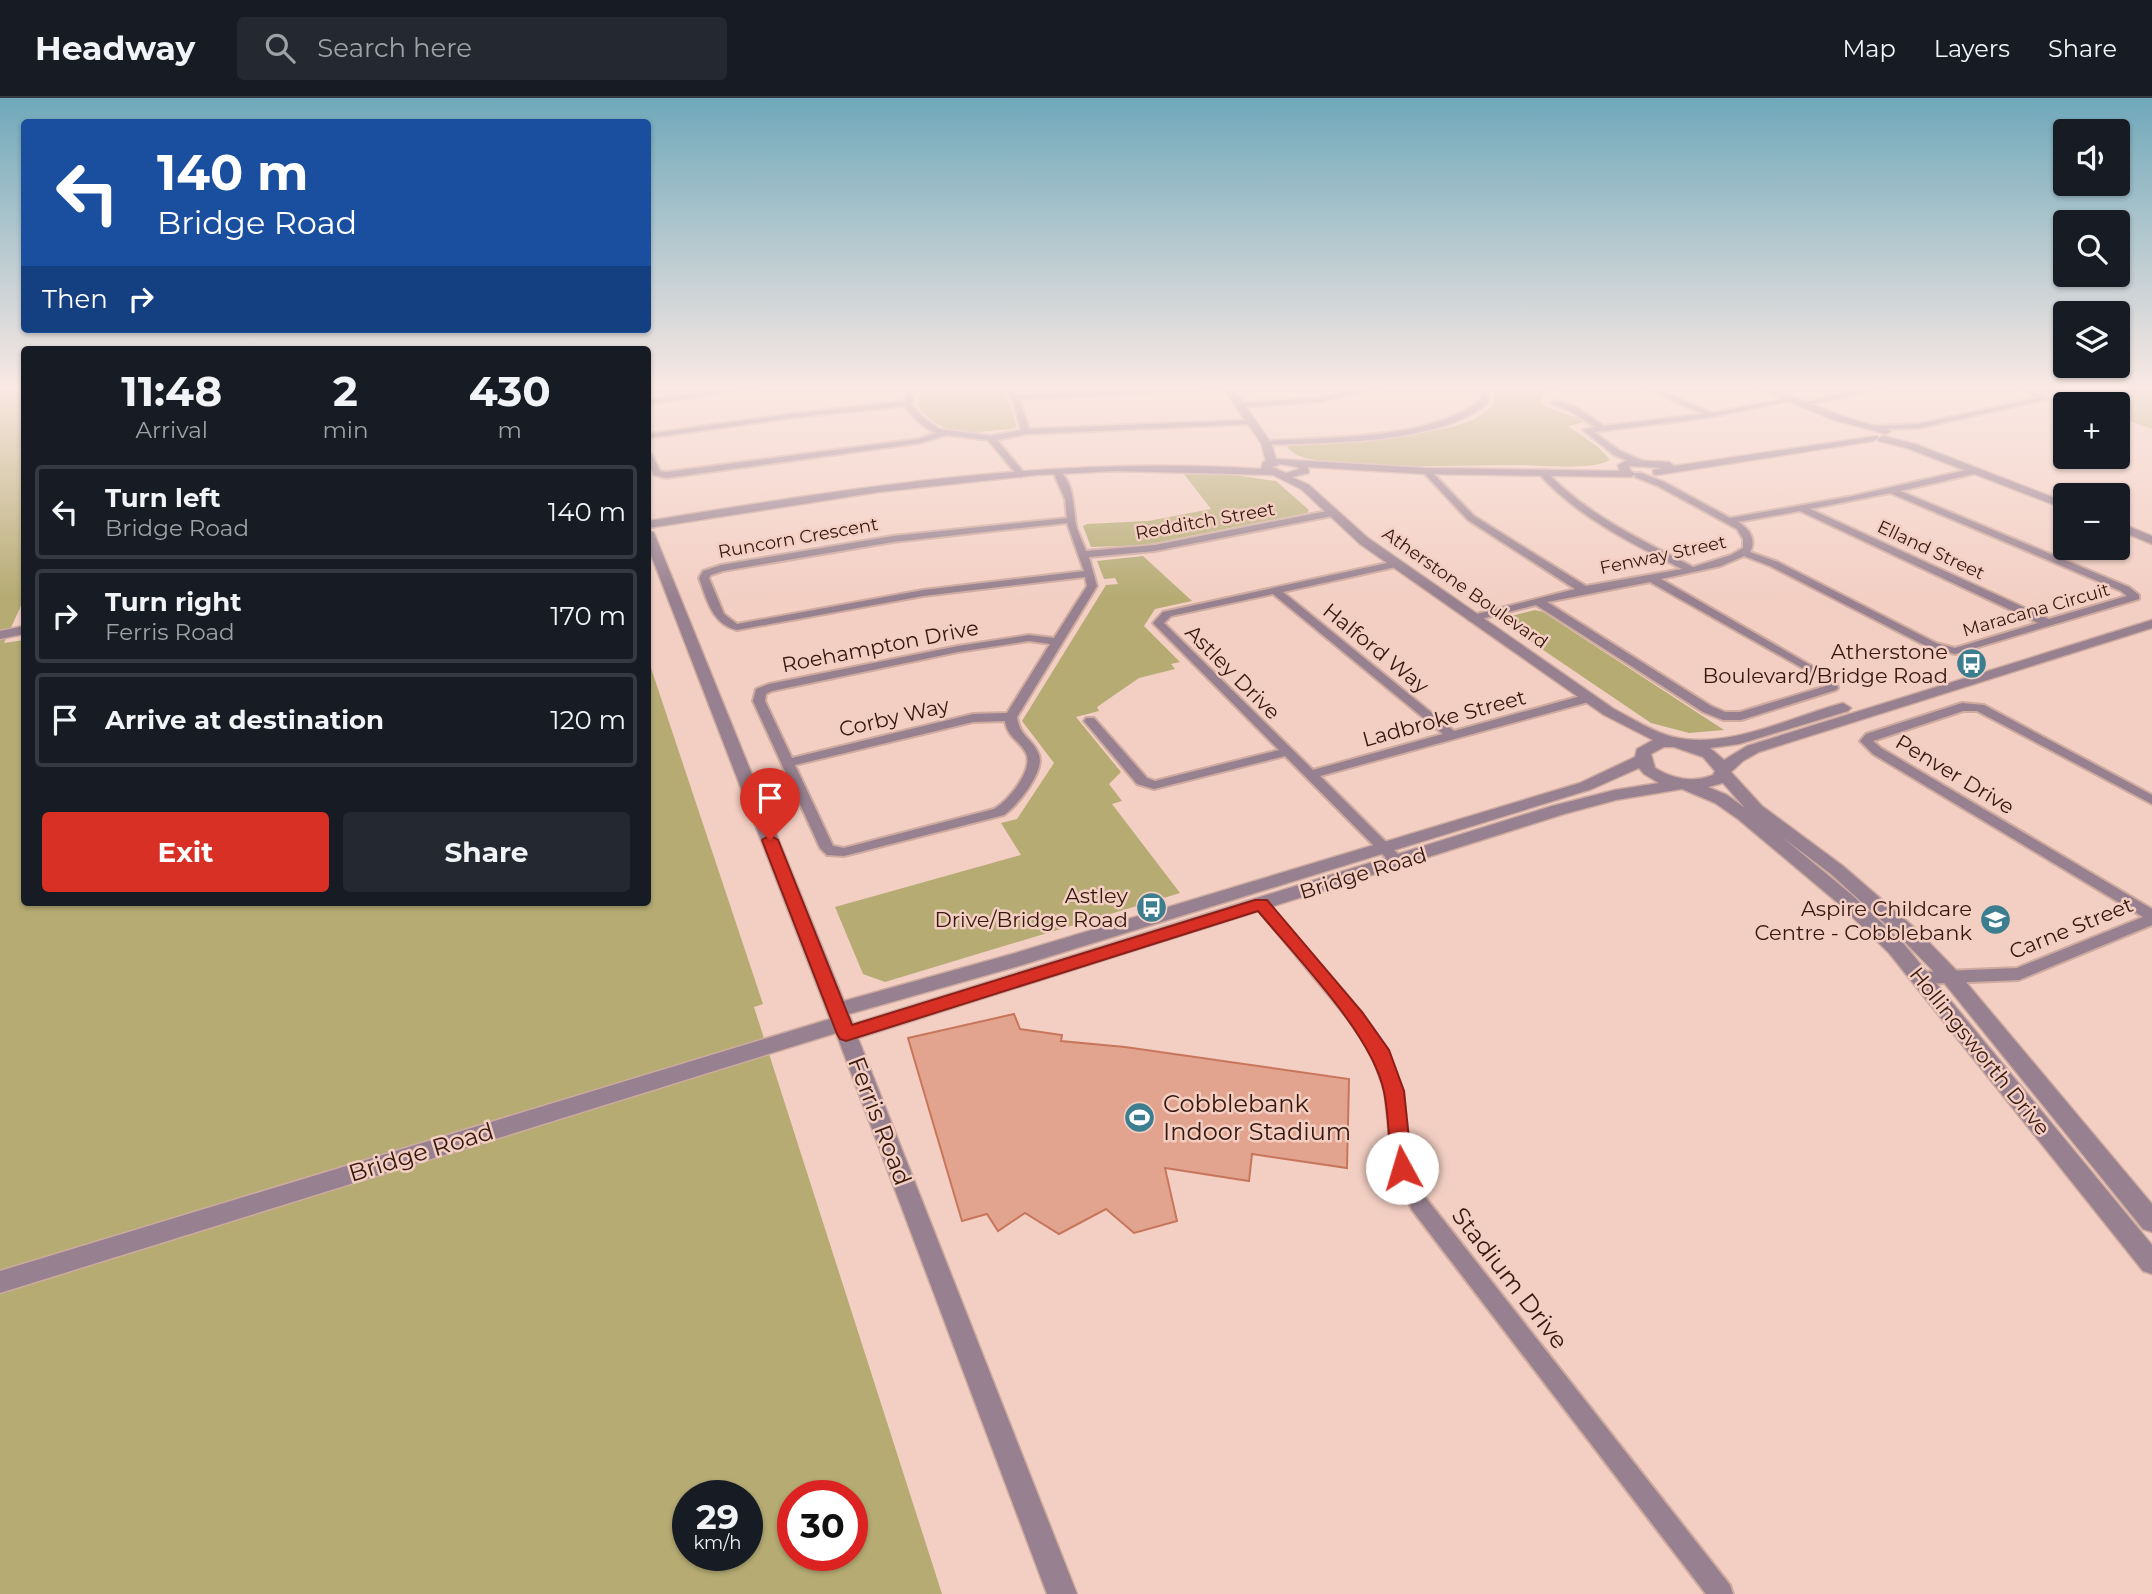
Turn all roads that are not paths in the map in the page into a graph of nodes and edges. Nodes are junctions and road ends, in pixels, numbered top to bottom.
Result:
1 (791, 458) edge
2 (1008, 458) edge
3 (1270, 458) edge
4 (1284, 458) edge
5 (1624, 458) edge
6 (1624, 458) edge
7 (1752, 458) edge
8 (1941, 458) edge
9 (651, 461) edge
10 (1297, 467) junction
11 (1272, 469) junction
12 (1426, 471) junction
13 (1642, 471) junction
14 (1975, 471) junction
15 (1057, 472) junction
16 (1542, 472) junction
17 (1021, 474) junction
18 (1306, 487) junction
19 (1892, 491) junction
20 (2053, 501) edge
21 (1798, 507) junction
22 (1332, 513) junction
23 (1070, 520) junction
24 (1730, 521) junction
25 (651, 525) edge
26 (2130, 531) edge
27 (2152, 540) edge
28 (651, 541) edge
29 (1744, 553) junction
30 (1083, 554) junction
31 (1396, 564) junction
32 (1690, 570) junction
33 (1090, 573) junction
34 (1653, 579) junction
35 (1275, 590) junction
36 (1584, 590) junction
37 (1538, 601) junction
38 (2152, 614) edge
39 (1472, 618) junction
40 (2050, 624) junction
41 (2152, 624) edge
42 (21, 631) edge
43 (0, 635) edge
44 (1058, 642) junction
45 (1588, 698) junction
46 (1609, 712) junction
47 (1011, 717) junction
48 (1090, 721) dead end
49 (1452, 736) junction
50 (1681, 744) junction
51 (1287, 752) junction
52 (1642, 759) junction
53 (786, 763) junction
54 (1722, 771) junction
55 (1310, 775) junction
56 (1684, 785) junction
57 (2150, 797) edge
58 (1392, 855) junction
59 (1261, 904) junction
60 (2152, 917) edge
61 (1951, 977) junction
62 (1922, 978) junction
63 (842, 1022) junction
64 (2152, 1222) edge
65 (2152, 1263) edge
66 (0, 1282) edge
67 (1062, 1594) edge
68 (1721, 1594) edge

1 - 9 street
2 - 17 street
3 - 11 street
4 - 10 street
5 - 13 street
6 - 13 street, Fenway Street
7 - 13 street
8 - 14 street
10 - 11 street
10 - 11 street
10 - 12 street
10 - 18 street, Atherstone Boulevard
11 - 15 street
11 - 18 street, Atherstone Boulevard
12 - 16 street
12 - 36 street
13 - 16 street
13 - 24 street, Fenway Street
14 - 19 street
14 - 20 street
15 - 17 street
15 - 23 street
16 - 32 street
17 - 25 street
18 - 22 street, Atherstone Boulevard
19 - 21 street
19 - 40 street, Maracana Circuit
21 - 24 street
21 - 40 street, Elland Street
22 - 30 street, Redditch Street
22 - 31 street, Atherstone Boulevard
23 - 30 street
23 - 33 street, Runcorn Crescent
24 - 29 street, Fenway Street
26 - 27 street
28 - 63 street, Ferris Road
29 - 32 street, Fenway Street
29 - 40 street, Maracana Circuit
30 - 33 street
31 - 35 street, Astley Drive
31 - 39 street, Atherstone Boulevard
32 - 34 street, Fenway Street
33 - 44 street
34 - 36 street, Fenway Street
34 - 37 street
35 - 49 street, Halford Way
35 - 51 street, Astley Drive
36 - 37 street, Fenway Street
37 - 39 street, Fenway Street
38 - 50 street
39 - 45 street, Atherstone Boulevard
41 - 54 street
42 - 43 street
44 - 47 street
44 - 53 street, Roehampton Drive
45 - 46 street, Atherstone Boulevard
45 - 49 street, Ladbroke Street
46 - 50 street, Atherstone Boulevard
46 - 52 street, Atherstone Boulevard
47 - 53 street, Corby Way
47 - 53 street, Roehampton Drive
48 - 51 street
49 - 55 street, Ladbroke Street
50 - 52 street, Bridge Road
50 - 54 street, Hollingsworth Drive
51 - 55 street, Astley Drive
52 - 56 street, Hollingsworth Drive
52 - 58 street, Bridge Road
54 - 56 street, Bridge Road
54 - 61 street, Hollingsworth Drive
55 - 58 street, Astley Drive
56 - 58 street, Bridge Road
56 - 62 street, Hollingsworth Drive
57 - 60 street, Penver Drive
58 - 59 street, Bridge Road
58 - 63 street, Bridge Road
59 - 63 street, Bridge Road
59 - 68 street, Stadium Drive
60 - 61 street, Carne Street
61 - 62 street, Carne Street
61 - 64 street, Hollingsworth Drive
62 - 65 street, Hollingsworth Drive
63 - 66 street, Bridge Road
63 - 67 street, Ferris Road

